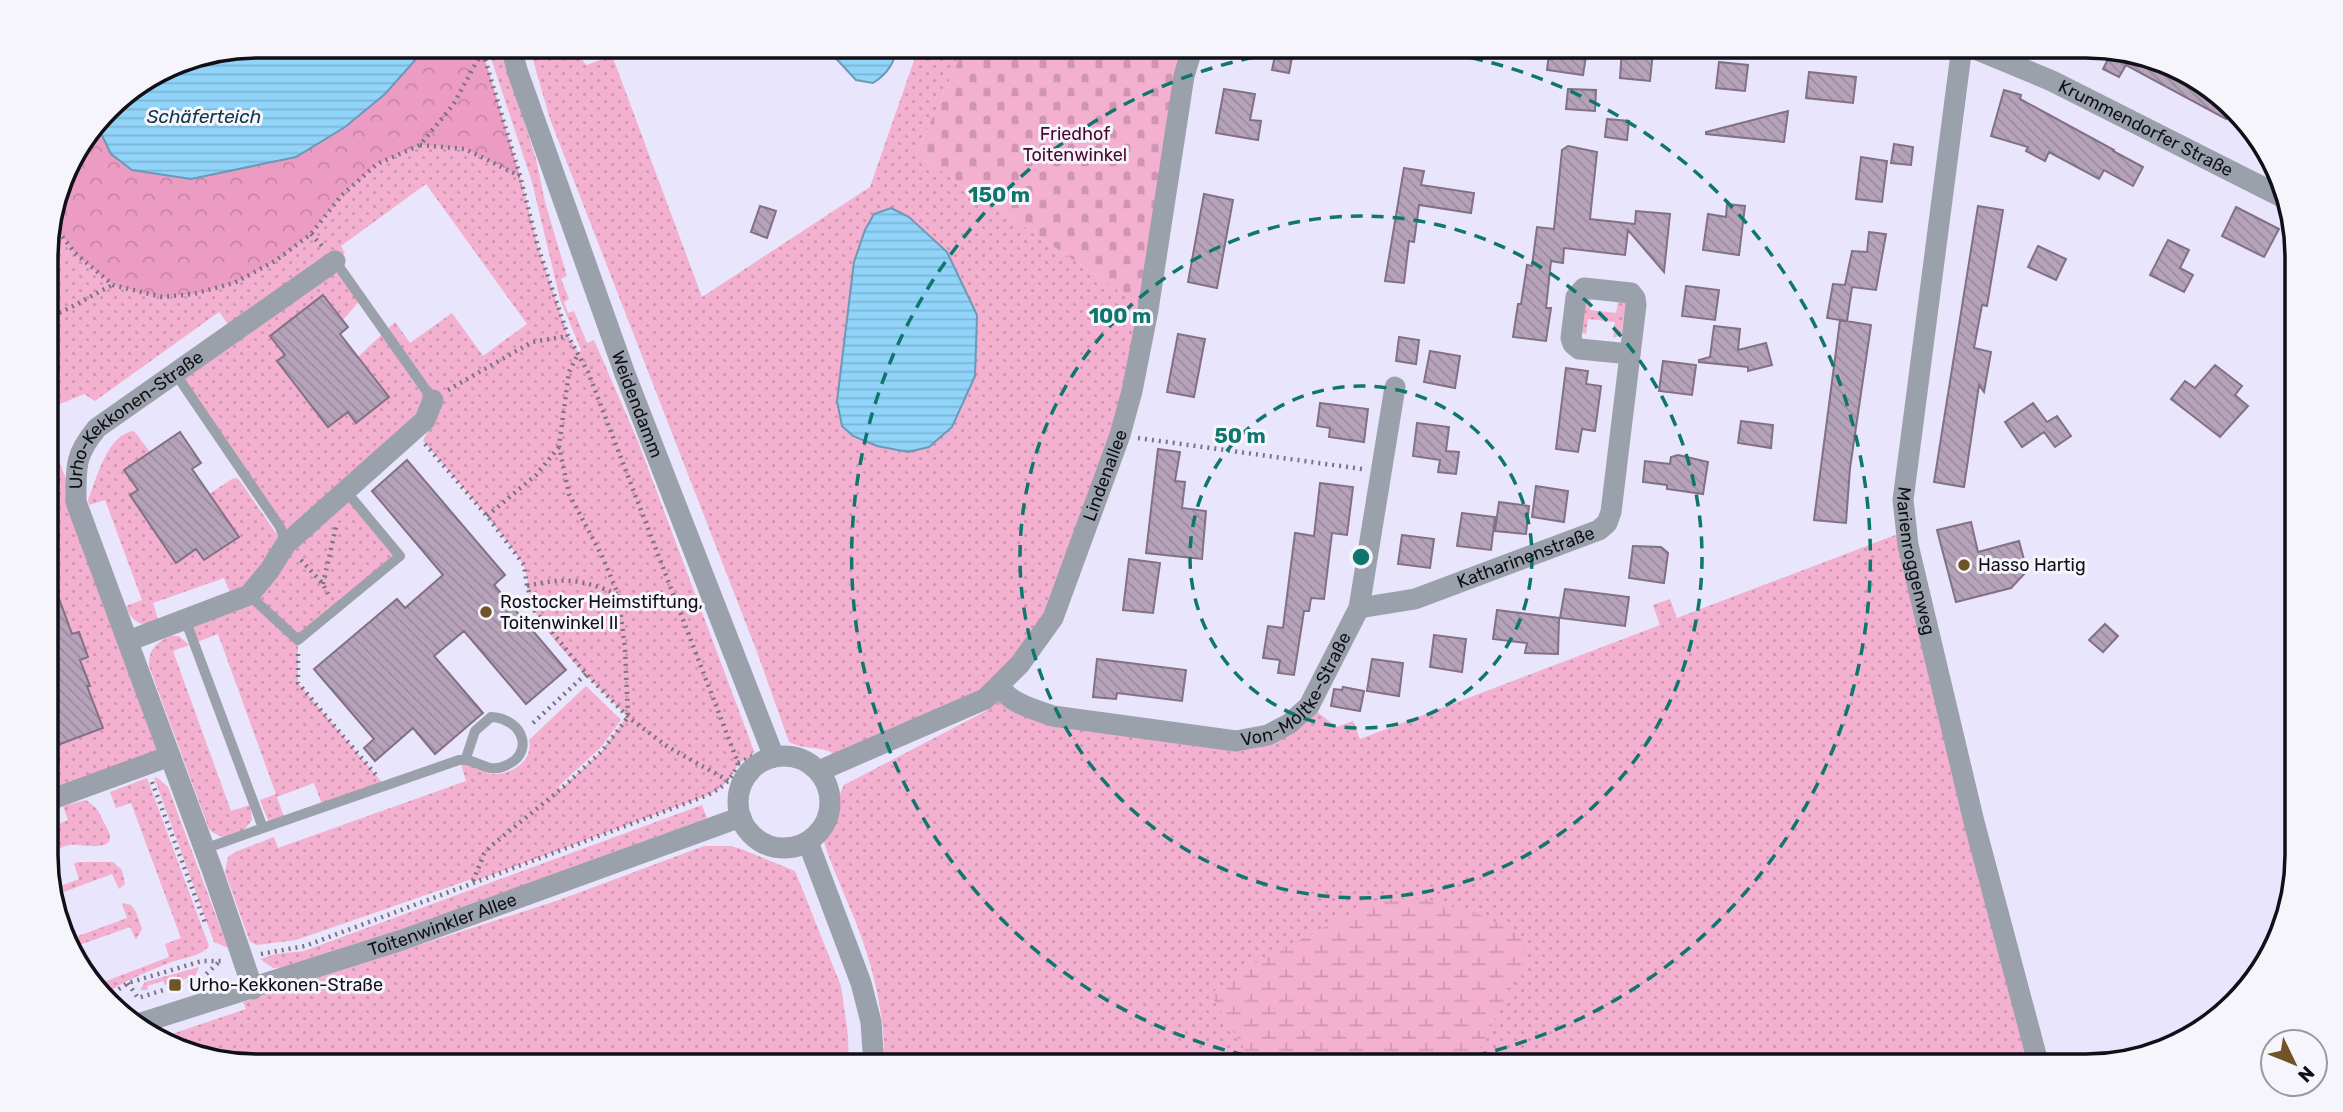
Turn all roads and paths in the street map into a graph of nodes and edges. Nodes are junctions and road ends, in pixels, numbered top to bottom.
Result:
1 (477, 58) edge
2 (485, 58) edge
3 (515, 58) edge
4 (1189, 58) edge
5 (1960, 58) edge
6 (1998, 58) edge
7 (420, 145) junction
8 (520, 176) junction
9 (2274, 193) edge
10 (59, 232) edge
11 (335, 261) joint
12 (113, 285) junction
13 (58, 311) edge
14 (568, 336) junction
15 (578, 354) junction
16 (1630, 354) dead end
17 (176, 373) junction
18 (1395, 387) dead end
19 (433, 400) junction
20 (1120, 435) junction
21 (423, 441) dead end
22 (559, 446) junction
23 (1380, 471) junction
24 (345, 490) junction
25 (487, 516) junction
26 (286, 544) junction
27 (323, 584) junction
28 (527, 586) junction
29 (618, 594) junction
30 (249, 595) junction
31 (1359, 608) junction
32 (335, 610) junction
33 (185, 619) junction
34 (298, 640) junction
35 (128, 641) junction
36 (586, 674) junction
37 (1000, 686) junction
38 (628, 716) junction
39 (522, 734) junction
40 (170, 756) junction
41 (774, 757) junction
42 (466, 758) junction
43 (146, 765) junction
44 (819, 771) junction
45 (729, 781) junction
46 (385, 786) junction
47 (58, 797) edge
48 (740, 817) junction
49 (263, 828) junction
50 (808, 842) junction
51 (204, 849) junction
52 (472, 882) junction
53 (210, 937) dead end
54 (215, 949) dead end
55 (243, 958) junction
56 (219, 962) junction
57 (128, 983) junction
58 (253, 989) junction
59 (113, 993) edge
60 (229, 996) junction
61 (147, 1021) edge
62 (873, 1054) edge
63 (2036, 1054) edge

1 - 7 path
2 - 8 path
3 - 41 street, Weidendamm
4 - 20 street, Lindenallee
5 - 63 street, Marienroggenweg
6 - 9 street, Krummendorfer Straße
7 - 8 path
7 - 12 path
8 - 14 path
10 - 12 path
11 - 17 street, Urho-Kekkonen-Straße
11 - 19 lane
12 - 13 path
14 - 15 path
14 - 19 path
15 - 22 path
15 - 45 path
16 - 31 street, Katharinenstraße
17 - 26 lane
17 - 35 street, Urho-Kekkonen-Straße
18 - 23 street, Von-Moltke-Straße
19 - 24 street
20 - 23 path
20 - 37 street, Lindenallee
21 - 25 path
22 - 25 path
22 - 29 path
23 - 31 street, Von-Moltke-Straße
24 - 26 street
24 - 27 path
24 - 32 lane
25 - 28 path
26 - 27 path
26 - 30 street
27 - 32 path
28 - 29 path
28 - 36 path
29 - 38 path
30 - 33 street
30 - 34 lane
31 - 37 street, Von-Moltke-Straße
32 - 34 lane
33 - 35 street
33 - 49 lane
34 - 46 path
35 - 40 street, Urho-Kekkonen-Straße
36 - 38 path
36 - 39 path
37 - 44 street, Lindenallee
38 - 45 path
38 - 52 path
39 - 42 lane
39 - 42 lane
40 - 43 street
40 - 51 street, Urho-Kekkonen-Straße
41 - 44 street
41 - 48 street
42 - 46 lane
43 - 47 street
43 - 53 path
44 - 50 street
45 - 52 path
46 - 49 lane
48 - 50 street
48 - 58 street, Toitenwinkler Allee
49 - 51 lane
50 - 62 street
51 - 55 street, Urho-Kekkonen-Straße
52 - 55 path
54 - 56 path
55 - 56 path
55 - 58 street, Urho-Kekkonen-Straße
56 - 57 path
56 - 57 path
56 - 60 path
57 - 59 path
58 - 60 street, Toitenwinkler Allee
60 - 61 street, Toitenwinkler Allee

